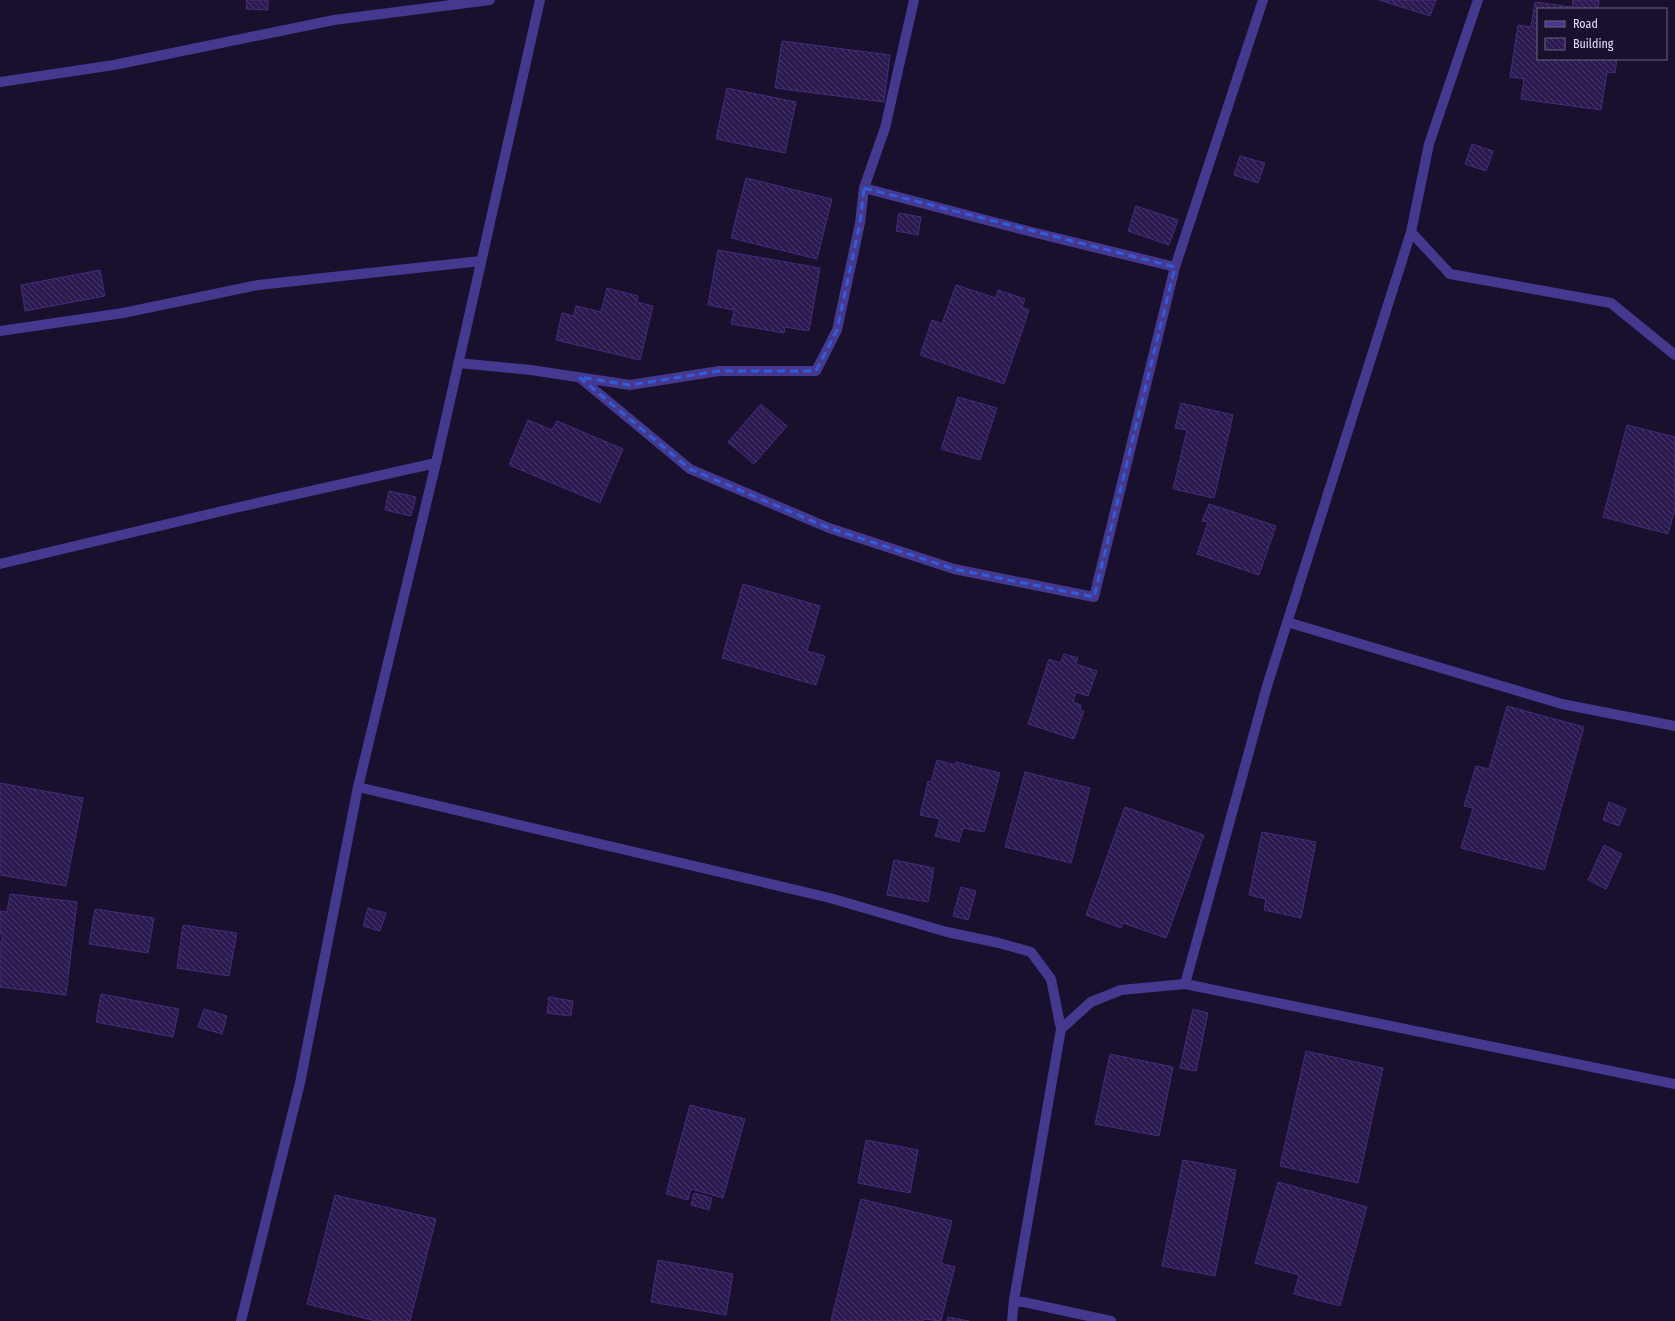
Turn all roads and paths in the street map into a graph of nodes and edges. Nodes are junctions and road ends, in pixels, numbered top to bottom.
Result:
1 (490, 0) edge
2 (540, 0) edge
3 (914, 0) edge
4 (1263, 0) edge
5 (1478, 0) edge
6 (0, 82) edge
7 (864, 188) junction
8 (1411, 232) junction
9 (481, 261) junction
10 (1175, 267) junction
11 (0, 331) edge
12 (1675, 355) edge
13 (458, 363) junction
14 (579, 377) junction
15 (436, 463) junction
16 (0, 564) edge
17 (1287, 622) junction
18 (1675, 726) edge
19 (358, 787) junction
20 (1185, 984) junction
21 (1062, 1029) junction
22 (1675, 1084) edge
23 (1014, 1300) junction
24 (241, 1321) edge
25 (1012, 1321) edge
26 (1112, 1321) edge

1 - 6 street
2 - 9 street
3 - 7 street
4 - 10 street
5 - 8 street
7 - 10 street
7 - 14 street
8 - 12 street
8 - 17 street
9 - 11 street
9 - 13 street
10 - 14 street
13 - 14 street
13 - 15 street
15 - 16 street
15 - 19 street
17 - 18 street
17 - 20 street
19 - 21 street
19 - 24 street
20 - 21 street
20 - 22 street
21 - 23 street
23 - 25 street
23 - 26 street

